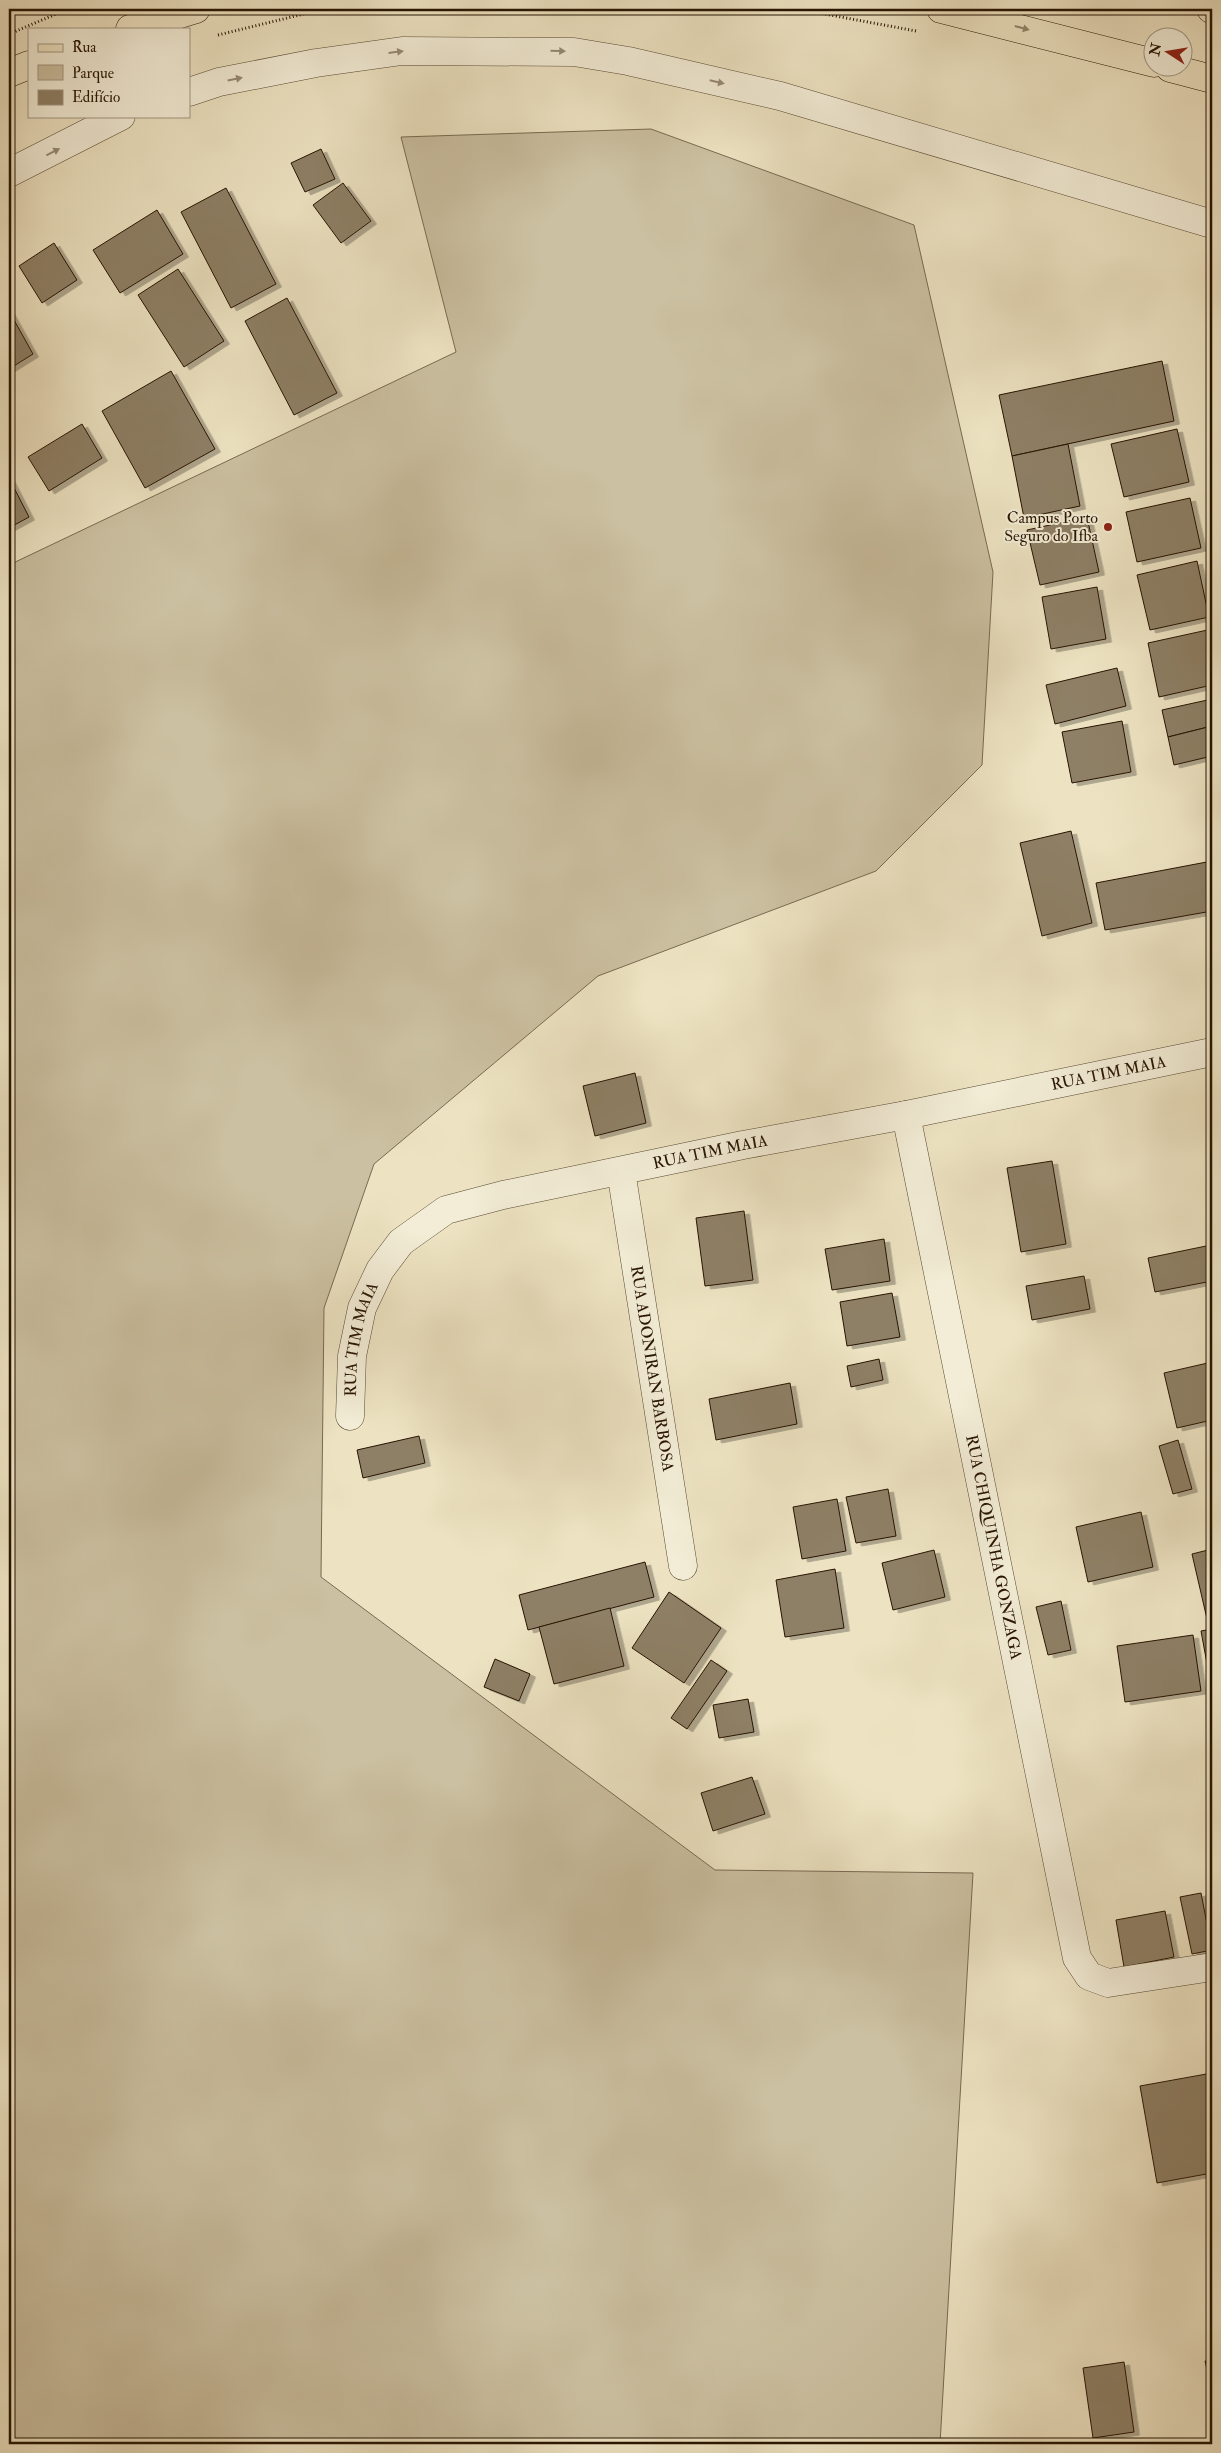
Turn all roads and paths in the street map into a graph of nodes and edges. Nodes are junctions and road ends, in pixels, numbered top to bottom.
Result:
1 (68, 9) edge
2 (196, 9) edge
3 (324, 9) edge
4 (941, 9) edge
5 (133, 28) edge
6 (9, 34) edge
7 (216, 35) dead end
8 (1144, 60) edge
9 (28, 65) edge
10 (9, 73) edge
11 (1194, 74) edge
12 (1212, 79) edge
13 (190, 92) edge
14 (117, 118) edge
15 (9, 173) edge
16 (1212, 224) edge
17 (1212, 1052) edge
18 (906, 1115) junction
19 (621, 1170) junction
20 (350, 1416) dead end
21 (683, 1566) dead end
22 (1212, 1966) edge

1 - 6 path
2 - 5 main road
3 - 7 path
4 -> 8 main road
9 - 10 main road
11 - 12 main road
13 -> 16 street
15 -> 14 street
17 - 18 street, RUA TIM MAIA
18 - 19 street, RUA TIM MAIA
18 - 22 street, RUA CHIQUINHA GONZAGA
19 - 20 street, RUA TIM MAIA
19 - 21 street, RUA ADONIRAN BARBOSA

